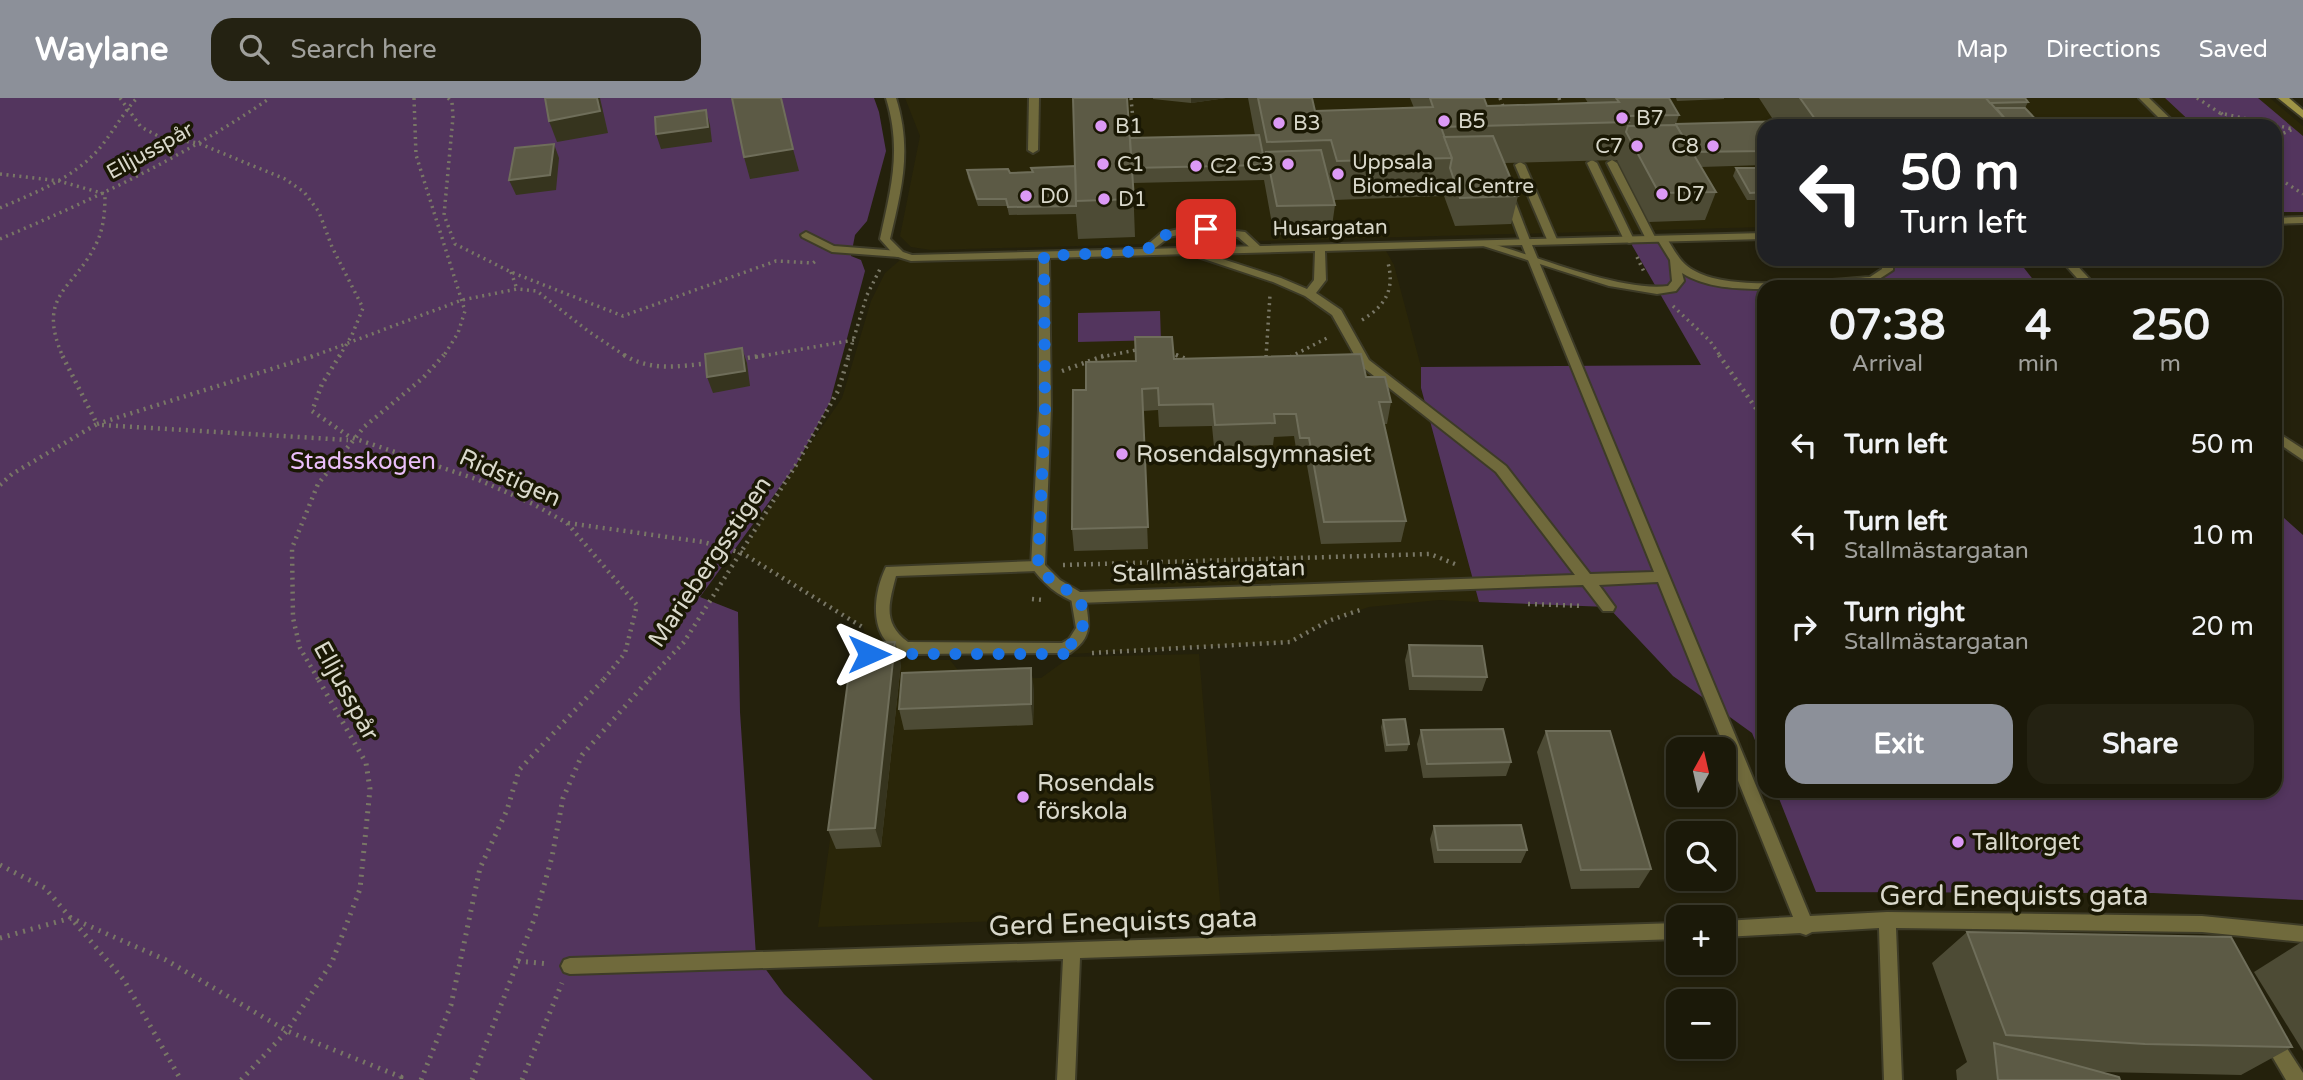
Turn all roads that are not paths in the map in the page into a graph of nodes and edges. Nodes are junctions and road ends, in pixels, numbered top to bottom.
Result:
1 (891, 98) edge
2 (1034, 98) edge
3 (2144, 98) edge
4 (2283, 98) edge
5 (2303, 115) edge
6 (2166, 119) edge
7 (1033, 150) dead end
8 (1592, 163) dead end
9 (1612, 163) dead end
10 (1520, 165) dead end
11 (1501, 178) edge
12 (2303, 220) edge
13 (2282, 221) edge
14 (806, 235) dead end
15 (1757, 236) edge
16 (1656, 239) junction
17 (1629, 240) junction
18 (1553, 242) junction
19 (1526, 243) junction
20 (1482, 244) junction
21 (1320, 247) junction
22 (1257, 248) junction
23 (1186, 250) junction
24 (1145, 251) junction
25 (898, 254) junction
26 (1044, 256) junction
27 (1533, 258) junction
28 (1675, 260) junction
29 (1887, 266) edge
30 (2072, 266) edge
31 (1873, 280) edge
32 (2084, 280) edge
33 (1757, 284) edge
34 (1309, 293) junction
35 (2282, 440) edge
36 (2303, 456) edge
37 (1038, 566) junction
38 (1663, 577) junction
39 (1587, 580) junction
40 (1078, 598) junction
41 (1608, 607) road end
42 (1887, 920) junction
43 (2202, 924) junction
44 (1806, 926) junction
45 (1736, 929) edge
46 (1666, 930) edge
47 (2303, 934) edge
48 (2215, 946) edge
49 (1072, 950) junction
50 (570, 965) road end
51 (2263, 1024) edge
52 (1066, 1080) edge
53 (1893, 1080) edge
54 (2296, 1080) edge

1 - 25 street
2 - 7 street
3 - 6 street
4 - 5 main road
8 - 17 street
9 - 16 street
10 - 18 street
11 - 19 street
12 - 13 street
14 - 25 street, Husargatan
15 - 16 street, Husargatan
16 - 17 street, Husargatan
16 - 28 street
17 - 18 street, Husargatan
18 - 19 street, Husargatan
19 - 20 street, Husargatan
19 - 27 street
20 - 21 street, Husargatan
20 - 27 street
21 - 22 street, Husargatan
21 - 34 street
22 - 23 street, Husargatan
22 - 24 street
23 - 24 street, Husargatan
23 - 34 street
24 - 26 street, Husargatan
25 - 26 street, Husargatan
26 - 37 street
27 - 28 street
27 - 38 street
28 - 33 street
29 - 31 street
30 - 32 street
34 - 39 street
35 - 36 street
37 - 40 street, Stallmästargatan
37 - 40 street
38 - 39 street, Stallmästargatan
38 - 44 street
39 - 40 street, Stallmästargatan
39 - 41 street
42 - 43 street, Gerd Enequists gata
42 - 44 street, Gerd Enequists gata
42 - 53 street
43 - 47 street, Gerd Enequists gata
43 - 48 street
44 - 45 street, Gerd Enequists gata
46 - 49 street, Gerd Enequists gata
49 - 50 street, Gerd Enequists gata
49 - 52 street
51 - 54 street

